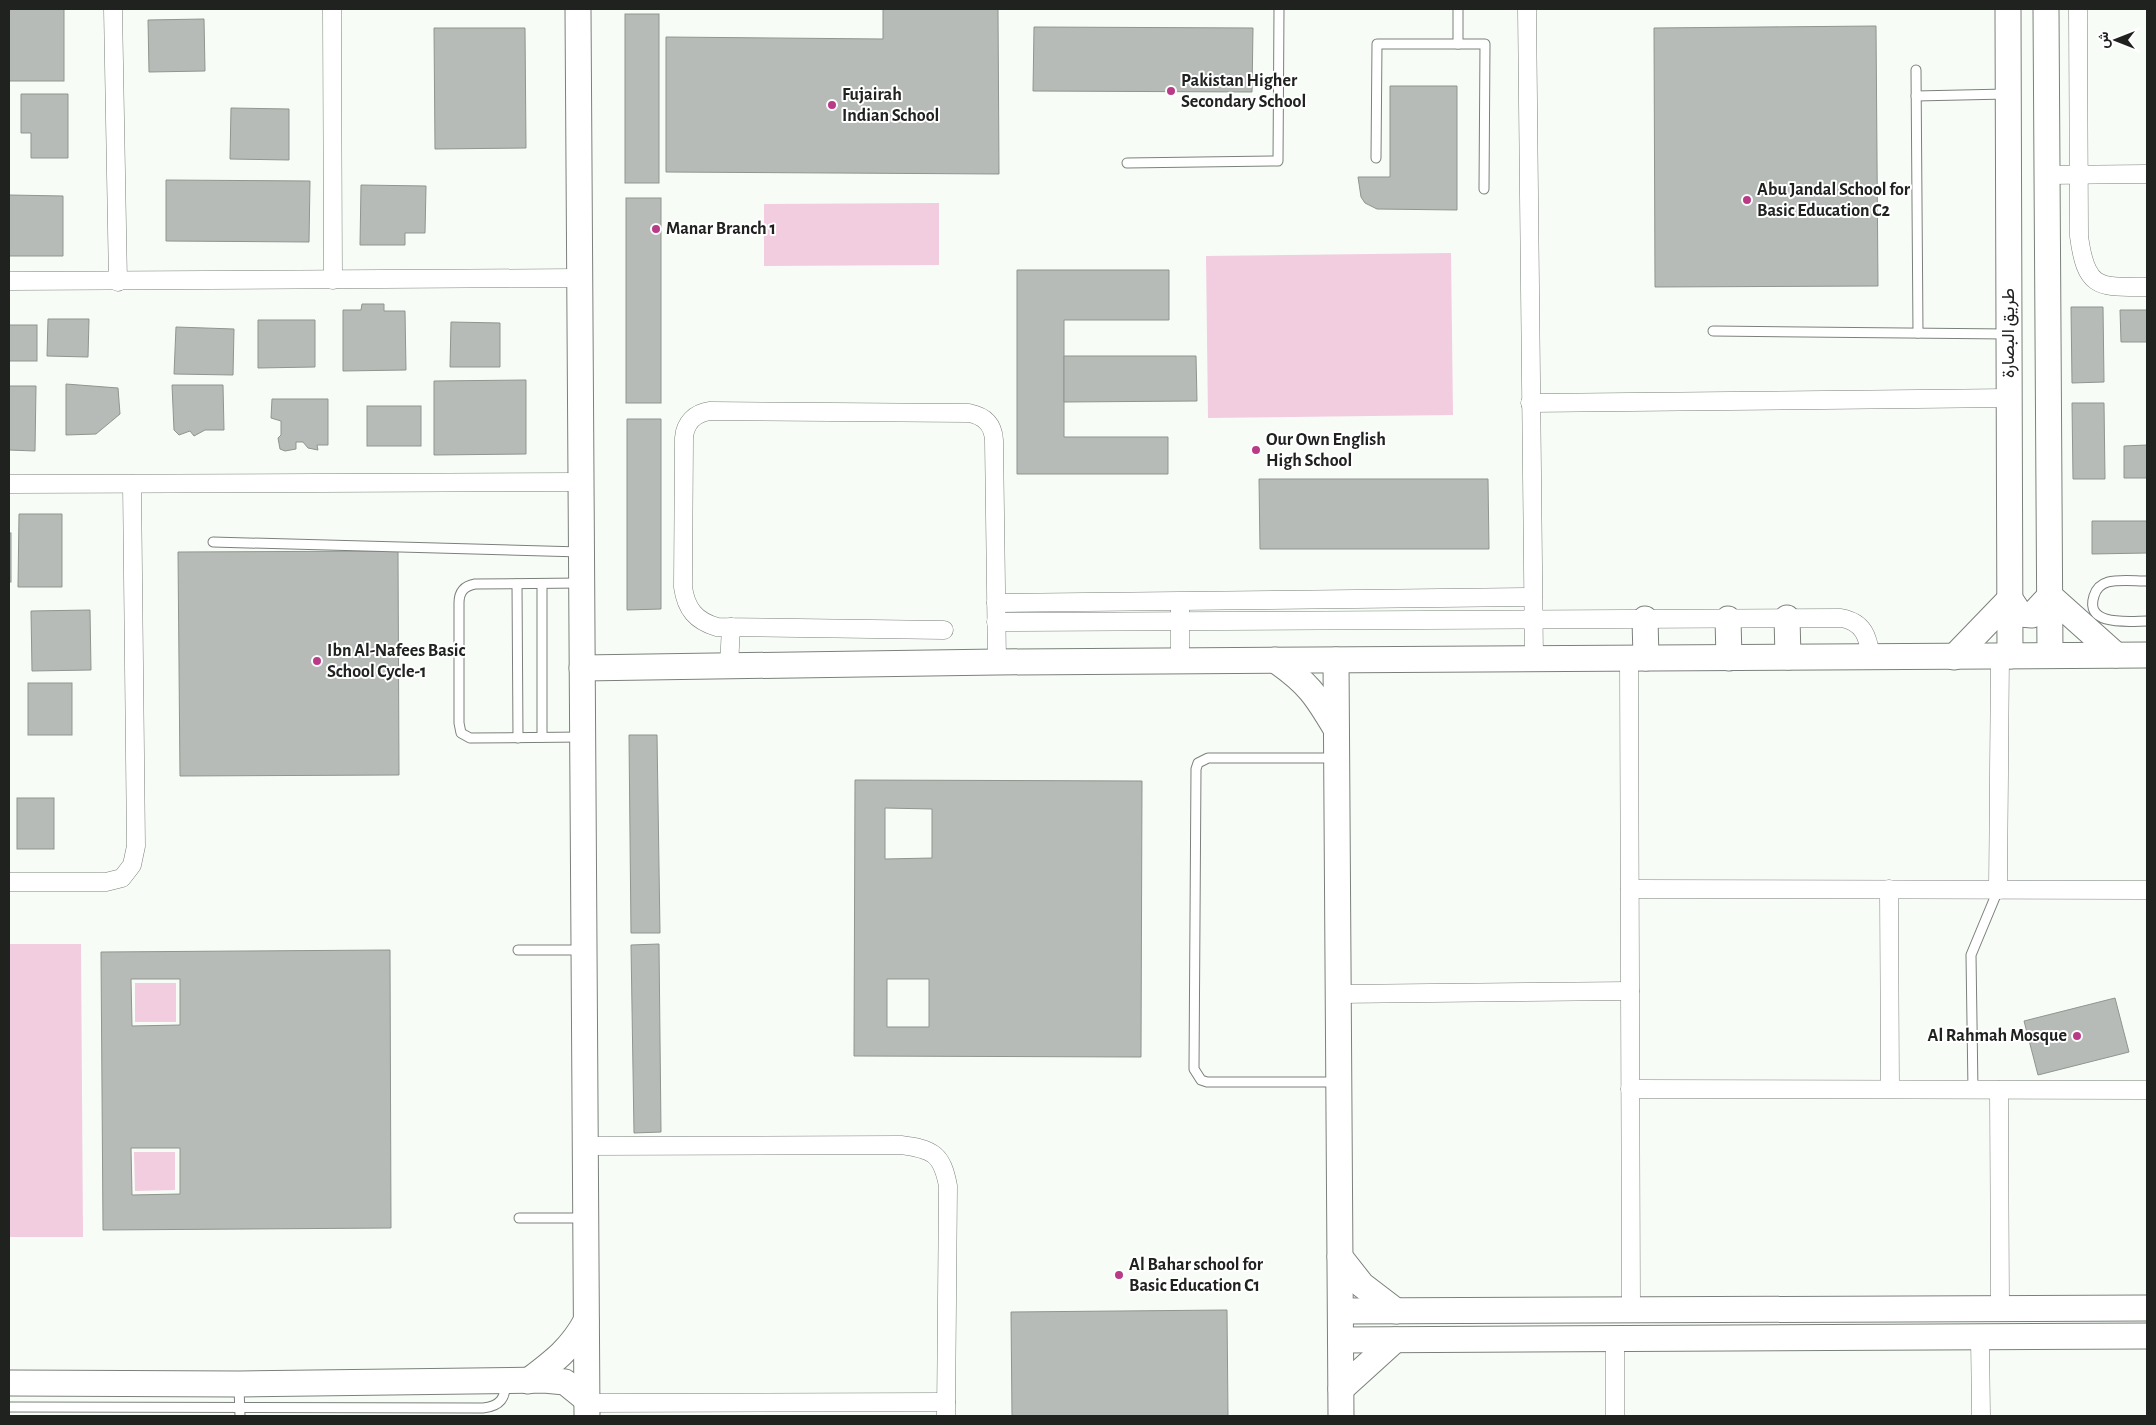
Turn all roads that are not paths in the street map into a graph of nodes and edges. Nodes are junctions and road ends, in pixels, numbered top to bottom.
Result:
1 (113, 9) edge
2 (332, 9) edge
3 (578, 9) edge
4 (1279, 9) edge
5 (1458, 9) edge
6 (1527, 9) edge
7 (2008, 9) edge
8 (2046, 9) edge
9 (2078, 9) edge
10 (1458, 44) junction
11 (1916, 70) dead end
12 (2008, 94) junction
13 (1916, 96) junction
14 (1376, 158) dead end
15 (1127, 163) dead end
16 (2078, 174) junction
17 (2147, 174) edge
18 (2046, 175) junction
19 (1484, 189) dead end
20 (580, 278) junction
21 (333, 280) junction
22 (9, 281) edge
23 (118, 282) junction
24 (2147, 287) edge
25 (1713, 331) dead end
26 (1918, 333) junction
27 (2009, 334) junction
28 (2009, 398) junction
29 (1530, 403) junction
30 (581, 482) junction
31 (9, 484) edge
32 (132, 484) junction
33 (213, 542) dead end
34 (581, 552) junction
35 (2147, 581) edge
36 (581, 583) junction
37 (517, 584) junction
38 (542, 584) junction
39 (2050, 596) junction
40 (1533, 597) junction
41 (2010, 599) junction
42 (1180, 601) junction
43 (996, 603) junction
44 (1728, 618) junction
45 (1786, 618) junction
46 (1534, 619) junction
47 (1645, 619) junction
48 (1180, 621) junction
49 (2147, 621) edge
50 (996, 622) junction
51 (731, 627) junction
52 (944, 630) dead end
53 (2005, 656) junction
54 (2050, 656) junction
55 (2116, 656) junction
56 (2147, 656) edge
57 (1872, 657) junction
58 (1954, 657) junction
59 (1638, 658) junction
60 (1729, 658) junction
61 (1788, 658) junction
62 (1534, 659) junction
63 (1275, 660) junction
64 (1336, 660) junction
65 (1396, 660) junction
66 (1180, 661) junction
67 (996, 662) junction
68 (729, 666) junction
69 (582, 668) junction
70 (1336, 729) junction
71 (542, 737) junction
72 (582, 737) junction
73 (518, 738) junction
74 (1336, 758) junction
75 (9, 882) edge
76 (1630, 889) junction
77 (1889, 889) junction
78 (1998, 890) junction
79 (2147, 890) edge
80 (518, 950) dead end
81 (584, 950) junction
82 (1630, 991) junction
83 (1337, 994) junction
84 (1338, 1082) junction
85 (1630, 1089) junction
86 (1890, 1090) junction
87 (1973, 1090) junction
88 (1998, 1090) junction
89 (2147, 1090) edge
90 (585, 1146) junction
91 (519, 1218) dead end
92 (586, 1218) junction
93 (1340, 1257) junction
94 (2000, 1308) junction
95 (2147, 1308) edge
96 (1631, 1310) junction
97 (1342, 1311) junction
98 (1396, 1311) junction
99 (586, 1321) junction
100 (2147, 1336) edge
101 (1980, 1337) junction
102 (1615, 1338) junction
103 (1342, 1340) junction
104 (1395, 1340) junction
105 (517, 1381) junction
106 (9, 1383) edge
107 (239, 1384) junction
108 (1341, 1390) junction
109 (586, 1406) edge
110 (9, 1407) edge
111 (946, 1409) edge
112 (240, 1412) edge
113 (1341, 1416) edge
114 (1615, 1416) edge
115 (1981, 1416) edge

1 - 23 street
2 - 21 street
3 - 20 street
4 - 15 lane
5 - 10 lane
6 - 29 street
7 - 12 street, طريق البصارة
8 - 18 street
9 - 16 street
10 - 14 lane
10 - 19 lane
11 - 13 lane
12 - 13 lane
12 - 27 street, طريق البصارة
13 - 26 lane
16 - 17 street
16 - 18 street
16 - 24 street
18 - 39 street
20 - 21 street
20 - 30 street
21 - 23 street
22 - 23 street
25 - 26 lane
26 - 27 lane
27 - 28 street, طريق البصارة
28 - 29 street
28 - 41 street, طريق البصارة
29 - 40 street
30 - 32 street
30 - 34 street
31 - 32 street
32 - 75 street
33 - 34 lane
34 - 36 street
35 - 49 lane
36 - 38 lane
36 - 69 street
37 - 38 lane
37 - 73 lane
37 - 73 lane
38 - 71 lane
39 - 41 street
39 - 54 street
39 - 55 street
40 - 42 street
40 - 46 street
41 - 53 street, طريق البصارة
41 - 58 street
42 - 43 street
42 - 48 street
43 - 50 street
43 - 51 street
44 - 45 street
44 - 47 street
44 - 60 street
45 - 57 street
45 - 61 street
46 - 47 street
46 - 48 street
46 - 62 street
47 - 59 street
48 - 50 street
48 - 66 street
50 - 67 street
51 - 52 street
51 - 68 street
53 - 54 street
53 - 58 street
53 - 78 street
54 - 55 street
55 - 56 street
57 - 58 street
57 - 61 street
59 - 60 street
59 - 62 street
59 - 76 street
60 - 61 street
62 - 65 street
63 - 64 street
63 - 66 street
63 - 70 street
64 - 65 street
64 - 70 street
65 - 70 street
66 - 67 street
67 - 68 street
68 - 69 street
69 - 72 street
70 - 74 street
71 - 72 lane
71 - 73 lane
72 - 81 street
74 - 83 street
74 - 84 lane
76 - 77 street
76 - 82 street
77 - 78 street
77 - 86 street
78 - 79 street
78 - 87 lane
80 - 81 lane
81 - 90 street
82 - 83 street
82 - 85 street
83 - 84 street
84 - 93 street
85 - 86 street
85 - 96 street
86 - 87 street
87 - 88 street
88 - 89 street
88 - 94 street
90 - 92 street
90 - 111 street
91 - 92 lane
92 - 99 street
93 - 97 street
93 - 98 street
94 - 95 street
94 - 96 street
96 - 98 street
97 - 98 street
97 - 103 street
99 - 105 street
99 - 109 street
100 - 101 street
101 - 102 street
101 - 115 street
102 - 104 street
102 - 114 street
103 - 104 street
103 - 108 street
104 - 108 street
105 - 107 street
105 - 109 street
105 - 112 lane
106 - 107 street
107 - 112 lane
108 - 113 street
109 - 111 street
110 - 112 lane

